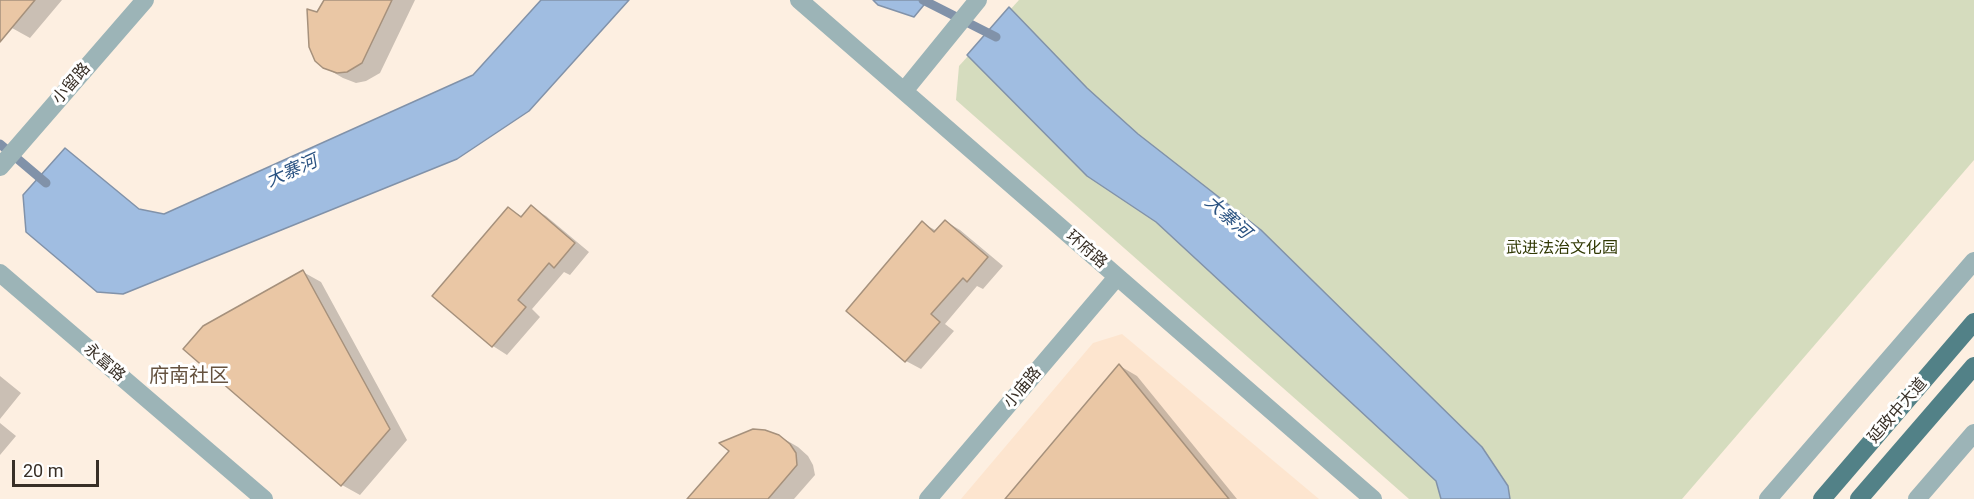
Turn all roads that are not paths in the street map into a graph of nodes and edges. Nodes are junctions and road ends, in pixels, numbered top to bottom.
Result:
1 (145, 0) edge
2 (799, 0) edge
3 (978, 0) edge
4 (904, 91) junction
5 (0, 167) edge
6 (1974, 261) edge
7 (0, 273) edge
8 (1117, 277) junction
9 (1974, 322) edge
10 (1974, 366) edge
11 (1974, 433) edge
12 (264, 499) edge
13 (928, 499) edge
14 (1373, 499) edge
15 (1768, 499) edge
16 (1822, 499) edge
17 (1859, 499) edge
18 (1917, 499) edge

1 - 5 street, 小留路
2 - 4 street, 环府路
3 - 4 street
4 - 8 street, 环府路
6 - 15 street
7 - 12 street, 永富路
8 - 13 street, 小庙路
8 - 14 street, 环府路
9 - 16 main road, 延政中大道
10 - 17 main road, 延政中大道
11 - 18 street

